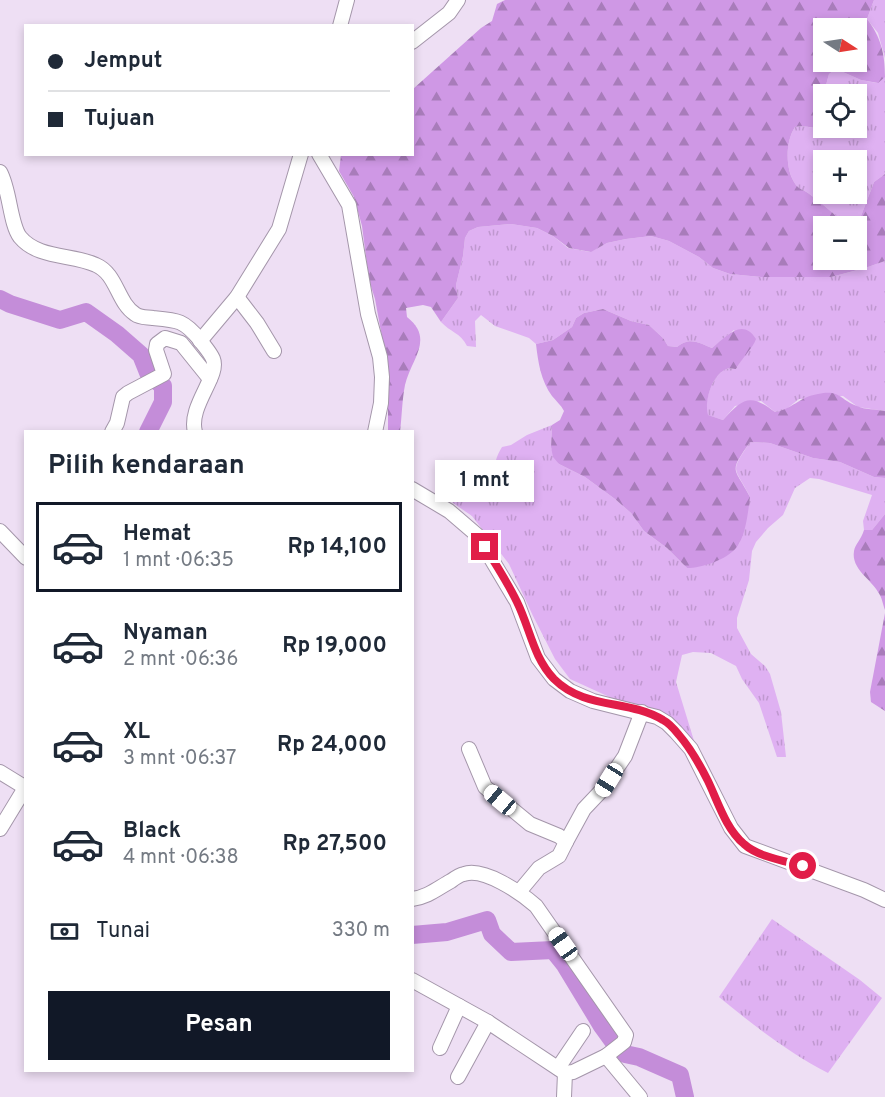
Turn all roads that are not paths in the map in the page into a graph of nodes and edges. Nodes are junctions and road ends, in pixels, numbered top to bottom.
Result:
1 (347, 0) edge
2 (458, 0) edge
3 (341, 24) edge
4 (414, 40) edge
5 (301, 156) edge
6 (320, 156) edge
7 (331, 156) edge
8 (328, 171) junction
9 (0, 172) edge
10 (237, 297) junction
11 (205, 334) junction
12 (274, 351) dead end
13 (210, 379) junction
14 (113, 430) edge
15 (195, 430) edge
16 (375, 430) edge
17 (414, 490) edge
18 (0, 531) edge
19 (24, 556) edge
20 (642, 712) junction
21 (469, 749) dead end
22 (0, 772) edge
23 (24, 787) edge
24 (24, 790) edge
25 (0, 829) edge
26 (566, 842) junction
27 (523, 889) junction
28 (414, 898) edge
29 (885, 900) edge
30 (414, 981) edge
31 (459, 1006) junction
32 (488, 1022) junction
33 (583, 1031) dead end
34 (440, 1048) dead end
35 (607, 1055) junction
36 (561, 1071) junction
37 (458, 1077) dead end
38 (564, 1097) edge
39 (640, 1097) edge

1 - 3 street
2 - 4 street
5 - 10 street
6 - 8 street
7 - 8 street
8 - 16 street
9 - 11 street
10 - 11 street
10 - 12 street
11 - 13 street
13 - 14 street
13 - 15 street
17 - 20 street
18 - 19 street
20 - 26 street
20 - 29 street
21 - 26 street
22 - 23 street
24 - 25 street
26 - 27 street
27 - 28 street
27 - 35 street
30 - 31 street
31 - 32 street
31 - 34 street
32 - 36 street
32 - 37 street
33 - 36 street
35 - 36 street
35 - 39 street
36 - 38 street

